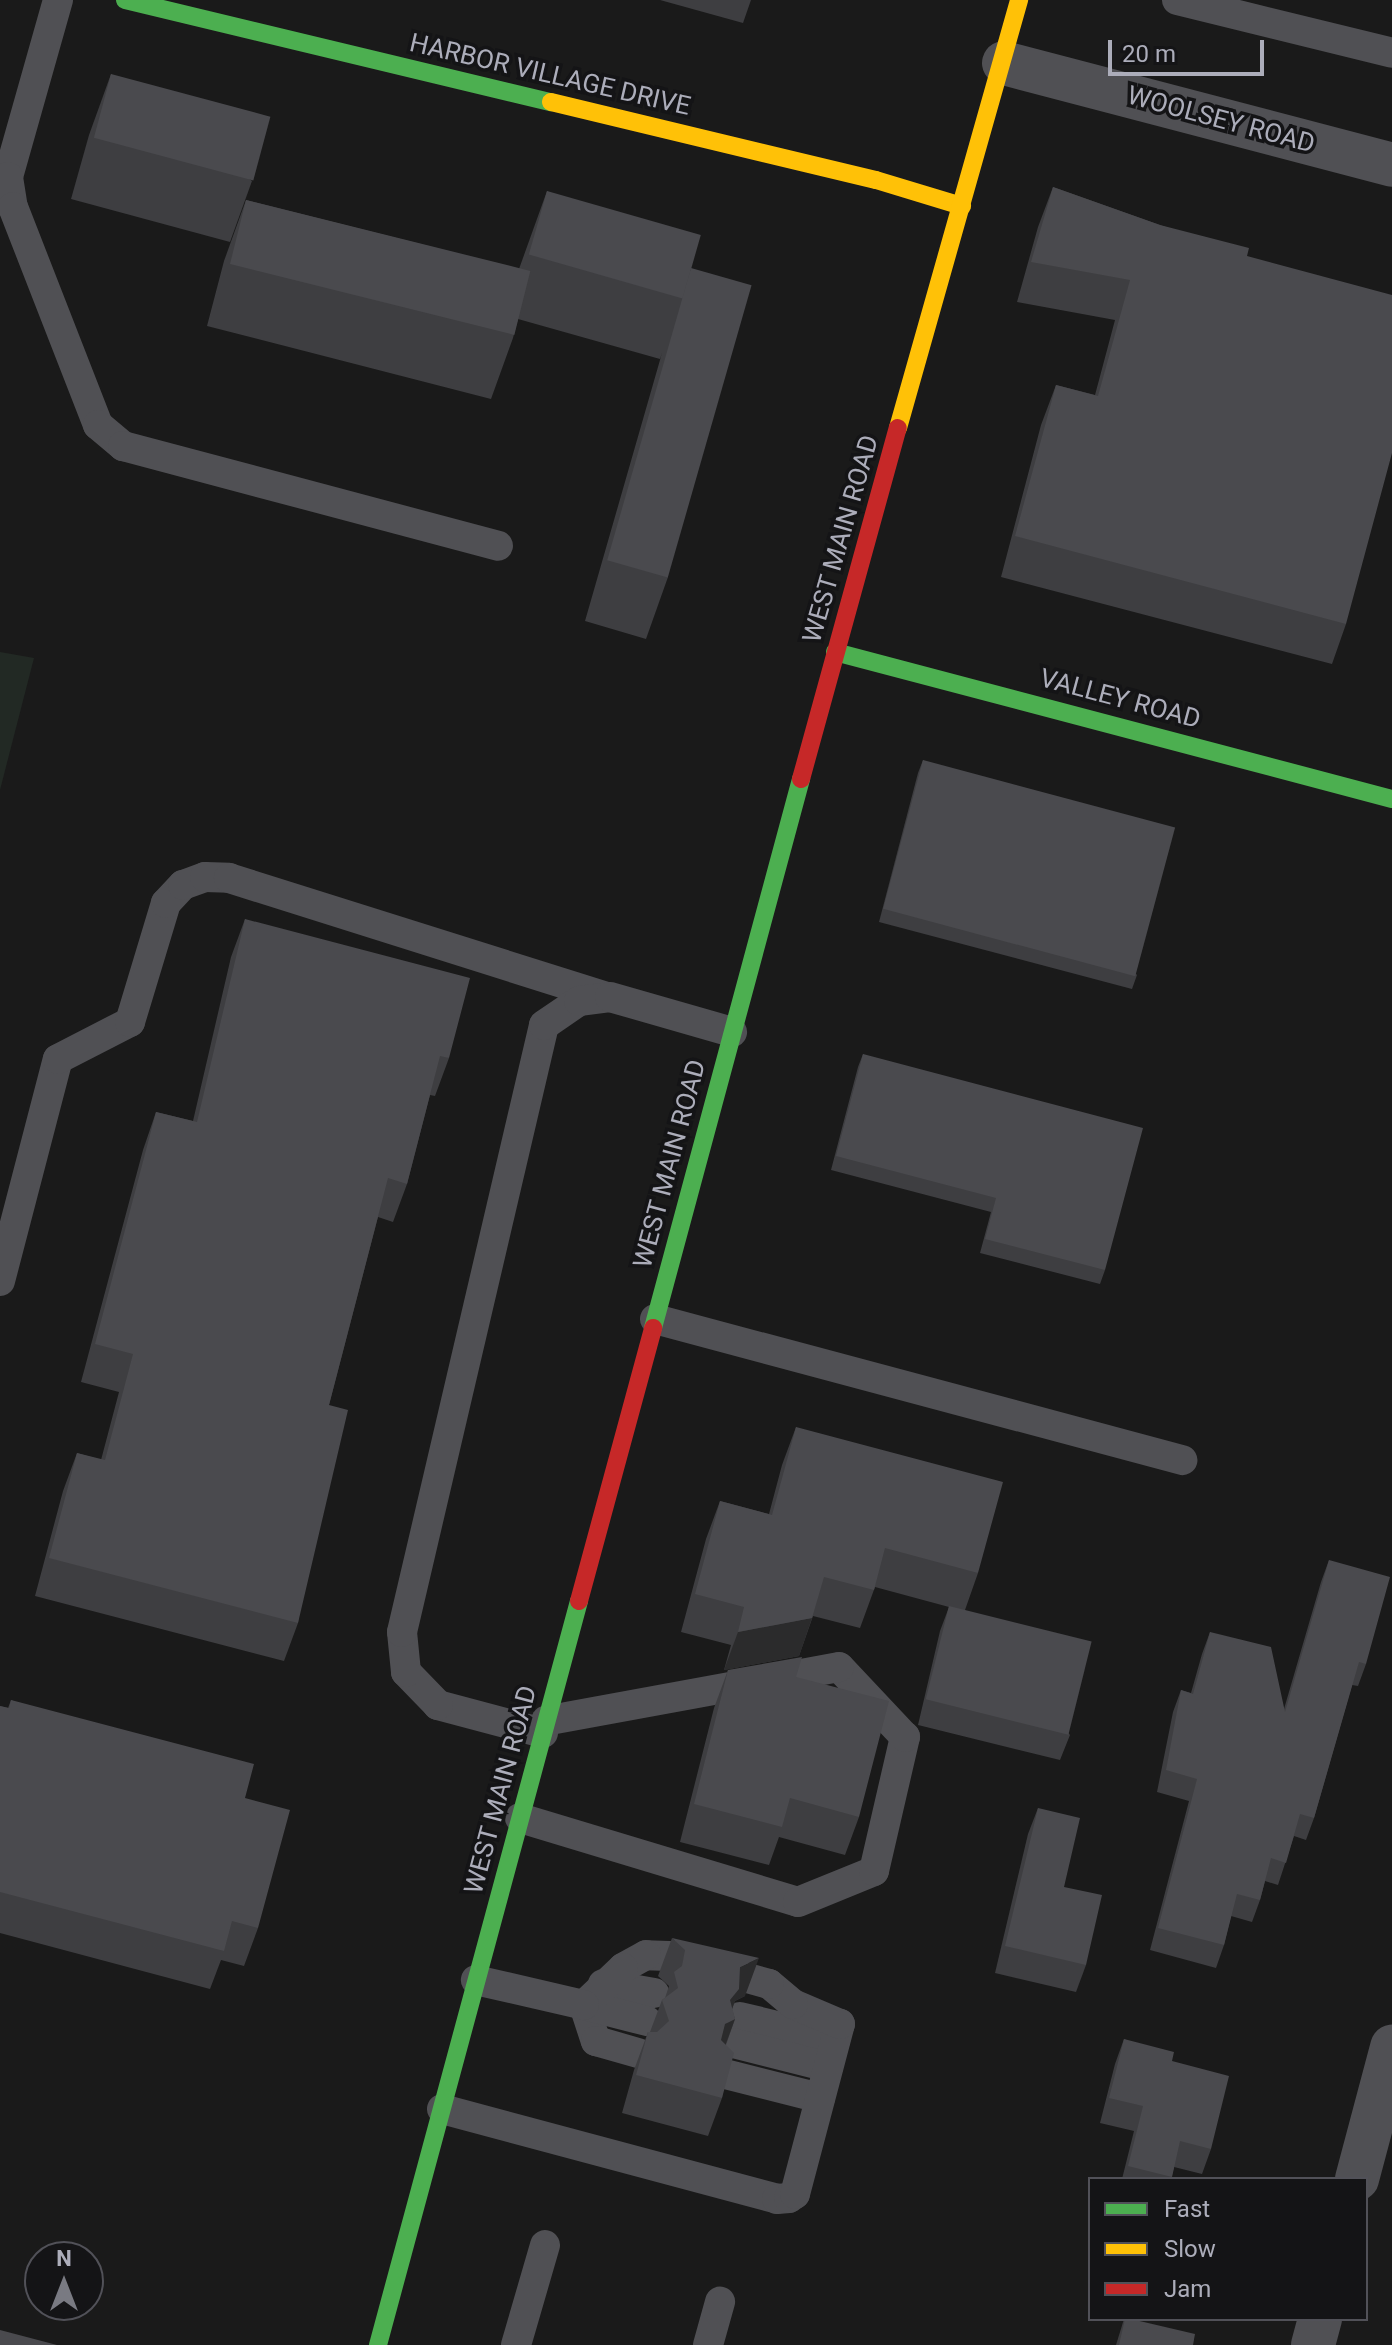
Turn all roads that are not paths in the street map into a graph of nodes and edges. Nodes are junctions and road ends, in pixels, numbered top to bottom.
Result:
1 (58, 0) edge
2 (125, 0) edge
3 (1019, 0) edge
4 (1177, 0) edge
5 (1392, 53) edge
6 (1004, 63) junction
7 (1392, 165) edge
8 (962, 206) junction
9 (498, 546) dead end
10 (835, 652) junction
11 (1392, 799) edge
12 (610, 997) junction
13 (732, 1032) junction
14 (0, 1281) edge
15 (655, 1319) junction
16 (1182, 1460) dead end
17 (545, 1727) junction
18 (520, 1818) junction
19 (476, 1980) junction
20 (594, 1995) junction
21 (650, 2007) dead end
22 (737, 2030) edge
23 (1392, 2047) edge
24 (638, 2053) edge
25 (832, 2053) junction
26 (725, 2074) edge
27 (820, 2098) junction
28 (442, 2109) junction
29 (1358, 2177) edge
30 (545, 2245) dead end
31 (720, 2302) dead end
32 (1319, 2321) edge
33 (378, 2345) edge
34 (516, 2345) edge
35 (708, 2345) edge
36 (1313, 2345) edge

1 - 9 lane
2 - 8 main road, HARBOR VILLAGE DRIVE
3 - 6 main road, WEST MAIN ROAD
4 - 5 lane
6 - 7 street, WOOLSEY ROAD
6 - 8 main road, WEST MAIN ROAD
8 - 10 main road, WEST MAIN ROAD
10 - 11 main road, VALLEY ROAD
10 - 13 main road, WEST MAIN ROAD
12 - 13 lane
12 - 14 lane
12 - 17 lane
13 - 15 main road, WEST MAIN ROAD
15 - 16 lane
15 - 17 main road, WEST MAIN ROAD
17 - 18 main road, WEST MAIN ROAD
17 - 18 lane
18 - 19 main road, WEST MAIN ROAD
19 - 20 lane
19 - 28 main road, WEST MAIN ROAD
20 - 21 lane
20 - 24 lane
20 - 25 lane
22 - 25 lane
23 - 29 street
25 - 27 lane
26 - 27 lane
27 - 28 lane
28 - 33 main road, WEST MAIN ROAD
30 - 34 lane
31 - 35 lane
32 - 36 street

